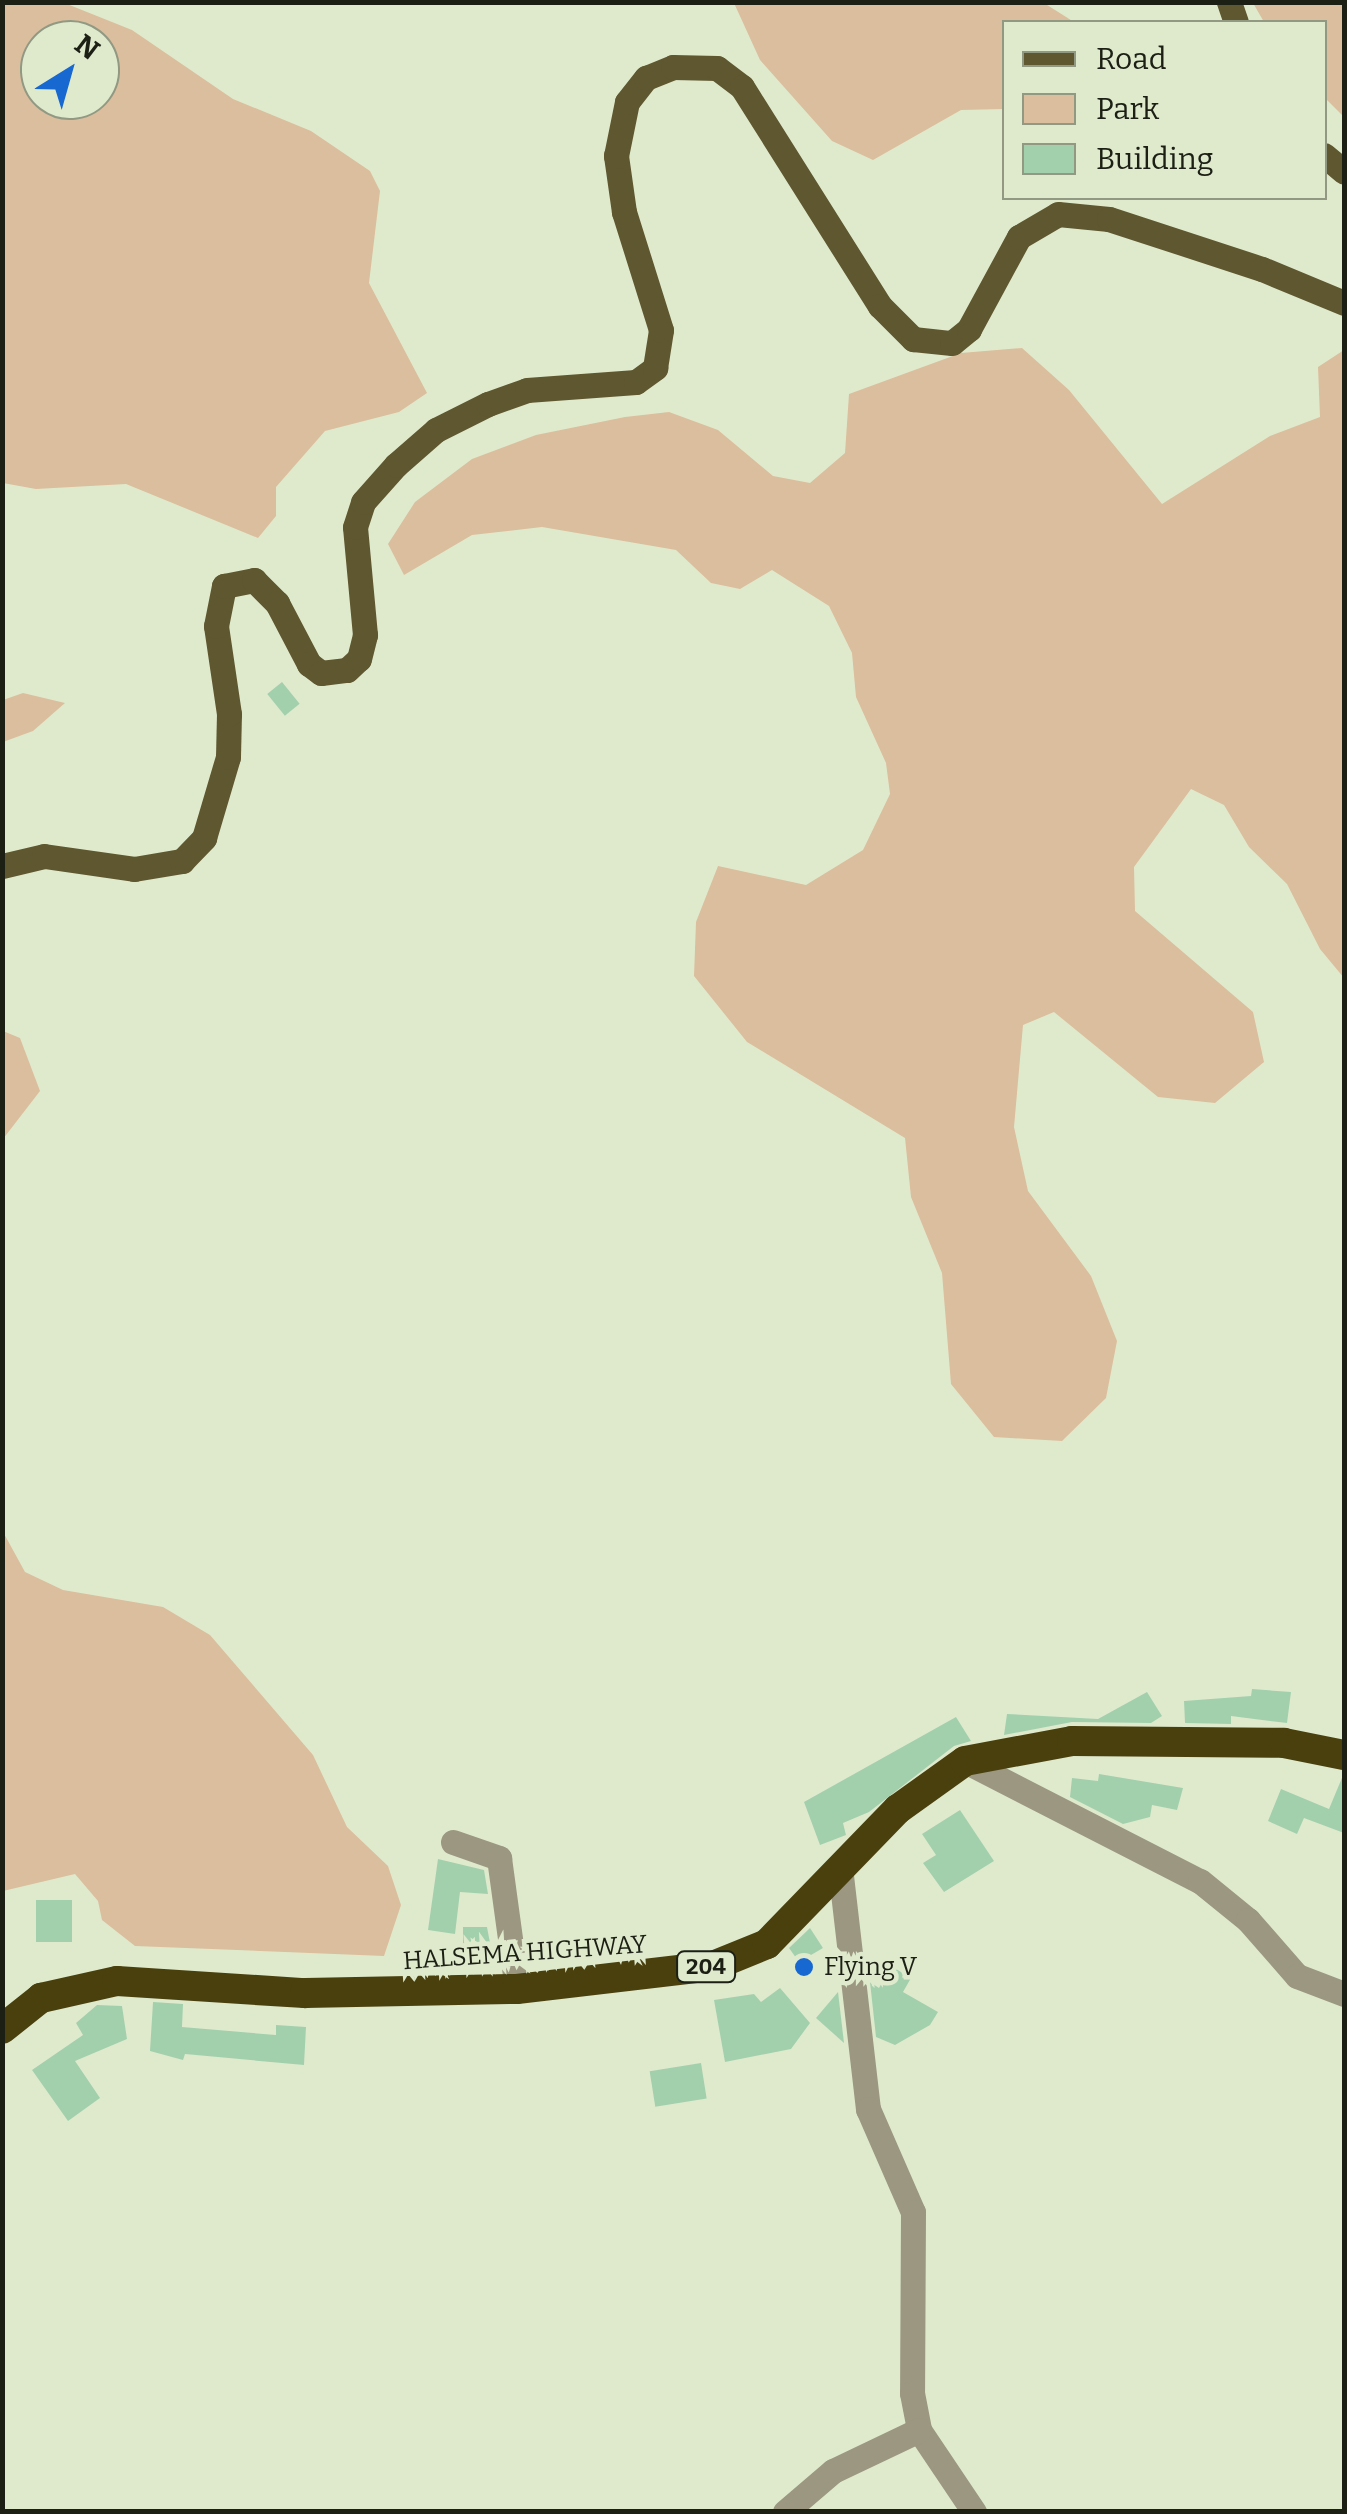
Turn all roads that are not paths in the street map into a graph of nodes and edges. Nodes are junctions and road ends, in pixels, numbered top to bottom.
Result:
1 (1344, 304) edge
2 (2, 866) edge
3 (1344, 1755) edge
4 (966, 1761) junction
5 (453, 1842) dead end
6 (840, 1867) junction
7 (517, 1989) junction
8 (1344, 1994) edge
9 (2, 2029) edge
10 (919, 2430) junction
11 (785, 2512) edge
12 (974, 2512) edge

1 - 2 main road
3 - 4 highway, HALSEMA HIGHWAY / 204
4 - 6 highway, HALSEMA HIGHWAY / 204
4 - 8 street
5 - 7 street
6 - 7 highway, HALSEMA HIGHWAY / 204
6 - 10 street
7 - 9 highway, HALSEMA HIGHWAY / 204
10 - 11 street
10 - 12 street

